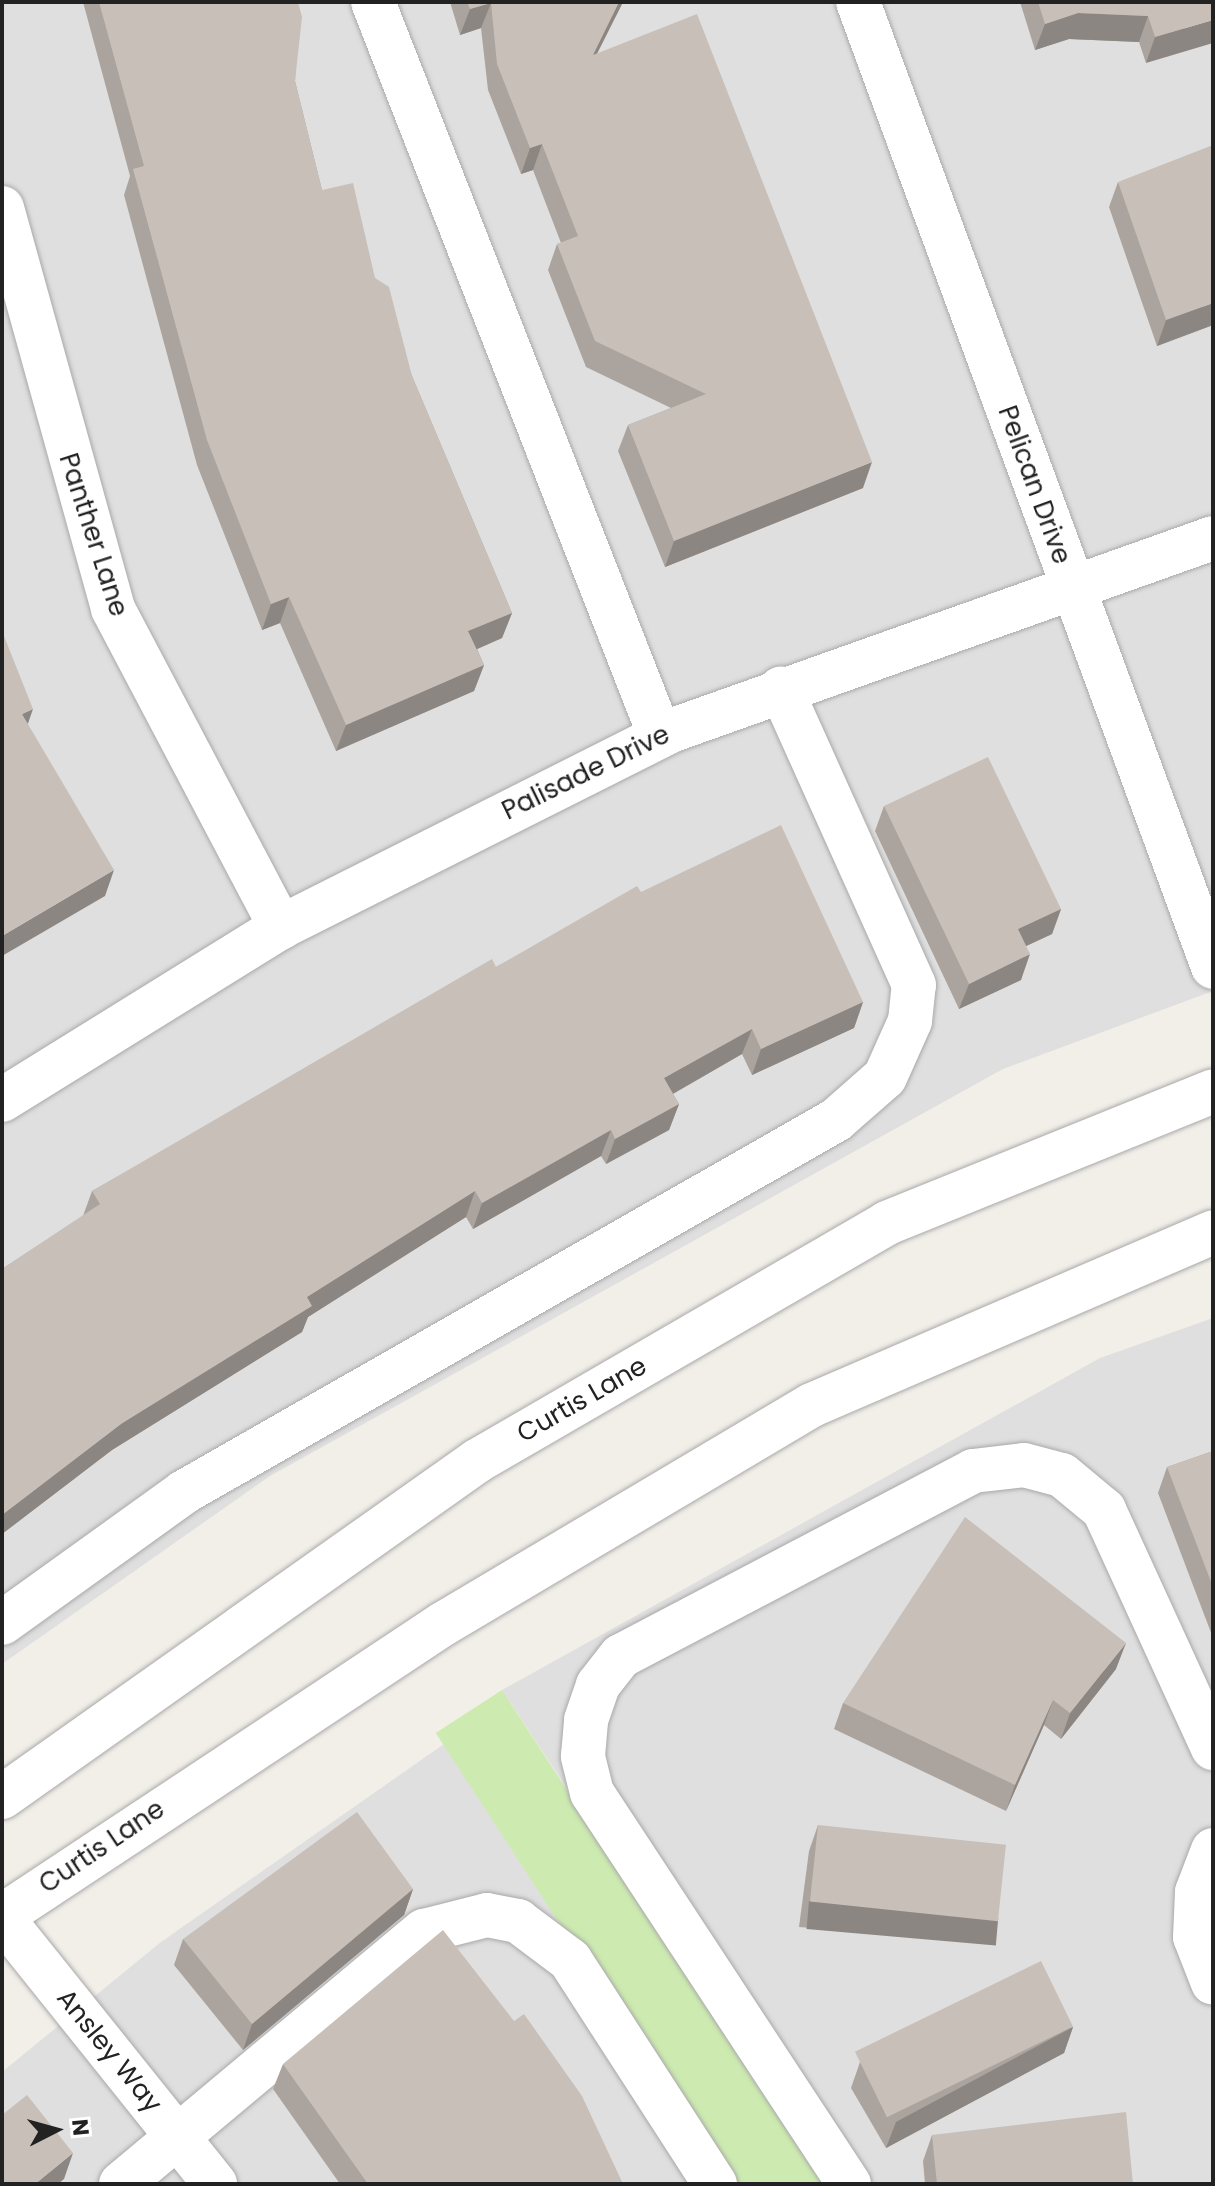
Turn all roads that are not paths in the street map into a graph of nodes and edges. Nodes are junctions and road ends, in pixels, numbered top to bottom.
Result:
1 (373, 2) edge
2 (858, 2) edge
3 (2, 208) edge
4 (1213, 538) edge
5 (1072, 589) junction
6 (781, 689) junction
7 (660, 736) junction
8 (281, 927) junction
9 (1213, 967) edge
10 (1213, 1091) edge
11 (2, 1100) edge
12 (1213, 1232) edge
13 (2, 1623) edge
14 (1213, 1748) edge
15 (2, 1797) edge
16 (1208, 1860) edge
17 (2, 1917) edge
18 (1213, 1983) edge
19 (178, 2136) junction
20 (121, 2184) edge
21 (215, 2184) edge
22 (715, 2184) edge
23 (849, 2184) edge

1 - 7 street
2 - 5 street, Pelican Drive
3 - 8 street, Panther Lane
4 - 5 street, Palisade Drive
5 - 6 street, Palisade Drive
5 - 9 street, Pelican Drive
6 - 7 street, Palisade Drive
6 - 13 street
7 - 8 street, Palisade Drive
8 - 11 street, Palisade Drive
10 - 15 street, Curtis Lane
12 - 17 street, Curtis Lane
14 - 23 street
16 - 18 street
17 - 19 street, Ansley Way
19 - 20 street
19 - 21 street, Ansley Way
19 - 22 street

